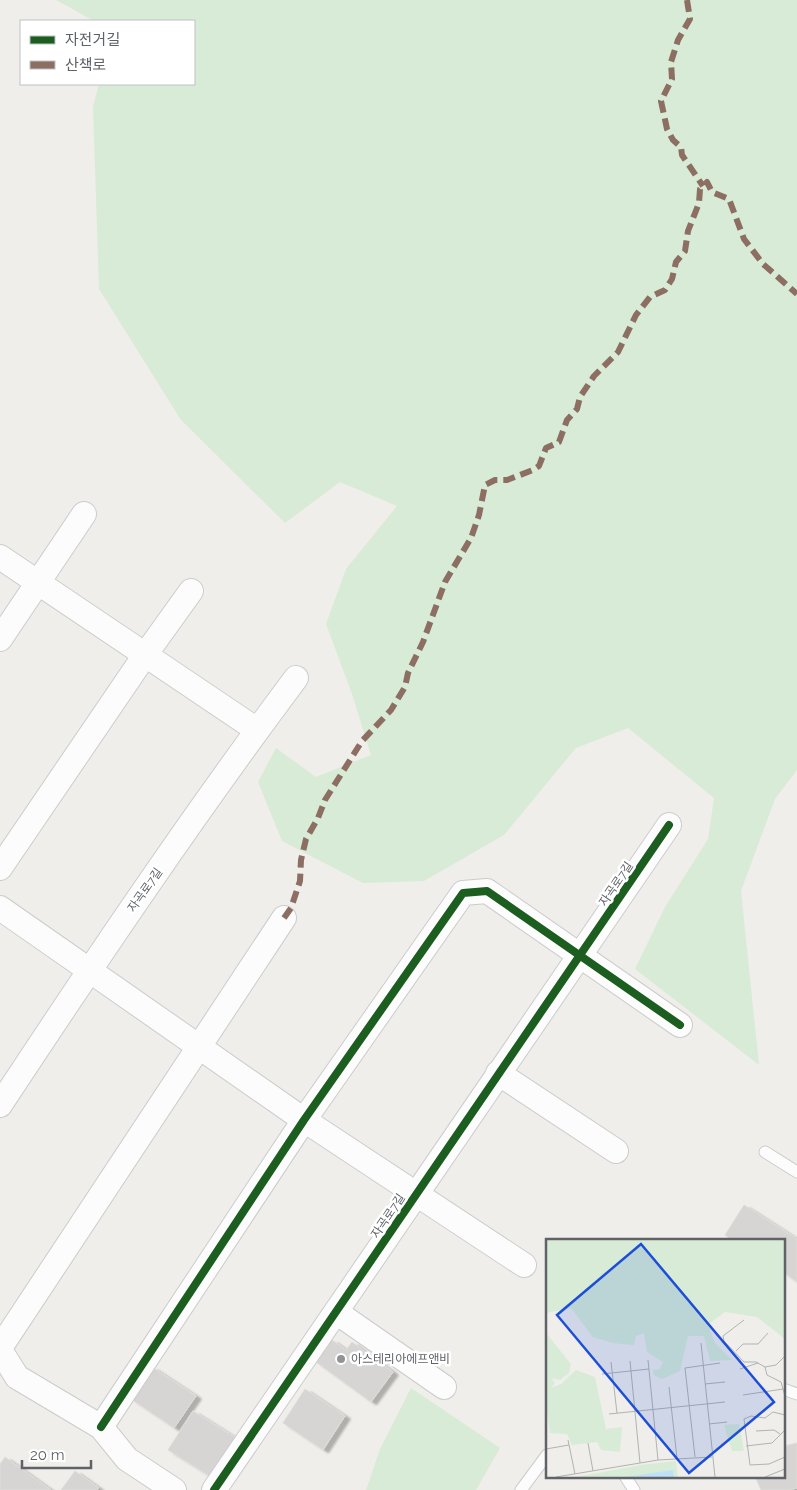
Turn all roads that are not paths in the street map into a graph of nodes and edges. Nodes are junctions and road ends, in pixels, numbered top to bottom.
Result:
1 (84, 514) dead end
2 (0, 557) edge
3 (39, 582) junction
4 (191, 591) dead end
5 (0, 639) edge
6 (145, 655) junction
7 (296, 678) dead end
8 (257, 730) junction
9 (669, 825) dead end
10 (0, 868) edge
11 (0, 908) edge
12 (284, 918) dead end
13 (580, 955) junction
14 (89, 970) junction
15 (680, 1025) dead end
16 (198, 1046) junction
17 (498, 1073) junction
18 (0, 1105) edge
19 (304, 1120) junction
20 (616, 1151) dead end
21 (765, 1152) dead end
22 (797, 1172) edge
23 (417, 1194) junction
24 (524, 1265) dead end
25 (336, 1312) junction
26 (0, 1349) edge
27 (444, 1388) dead end
28 (784, 1390) edge
29 (797, 1394) edge
30 (101, 1427) junction
31 (546, 1455) edge
32 (626, 1478) edge
33 (174, 1490) edge
34 (214, 1490) edge
35 (521, 1490) edge
36 (634, 1490) edge

1 - 3 street
2 - 3 street
3 - 5 street
3 - 6 street
4 - 6 street
6 - 8 street
6 - 10 street
7 - 8 street, 자곡로7길
8 - 14 street, 자곡로7길
9 - 13 street, 자곡로7길
11 - 14 street
12 - 16 street
13 - 15 street
13 - 17 street, 자곡로7길
13 - 19 street
14 - 16 street
14 - 18 street, 자곡로7길
16 - 19 street
16 - 26 street
17 - 20 street
17 - 23 street, 자곡로7길
19 - 23 street
19 - 30 street
21 - 22 lane
23 - 24 street, 자곡로7길
23 - 25 street, 자곡로7길
25 - 27 street
25 - 34 street, 자곡로7길
26 - 30 street
28 - 29 lane
30 - 33 street
31 - 35 lane
32 - 36 lane

